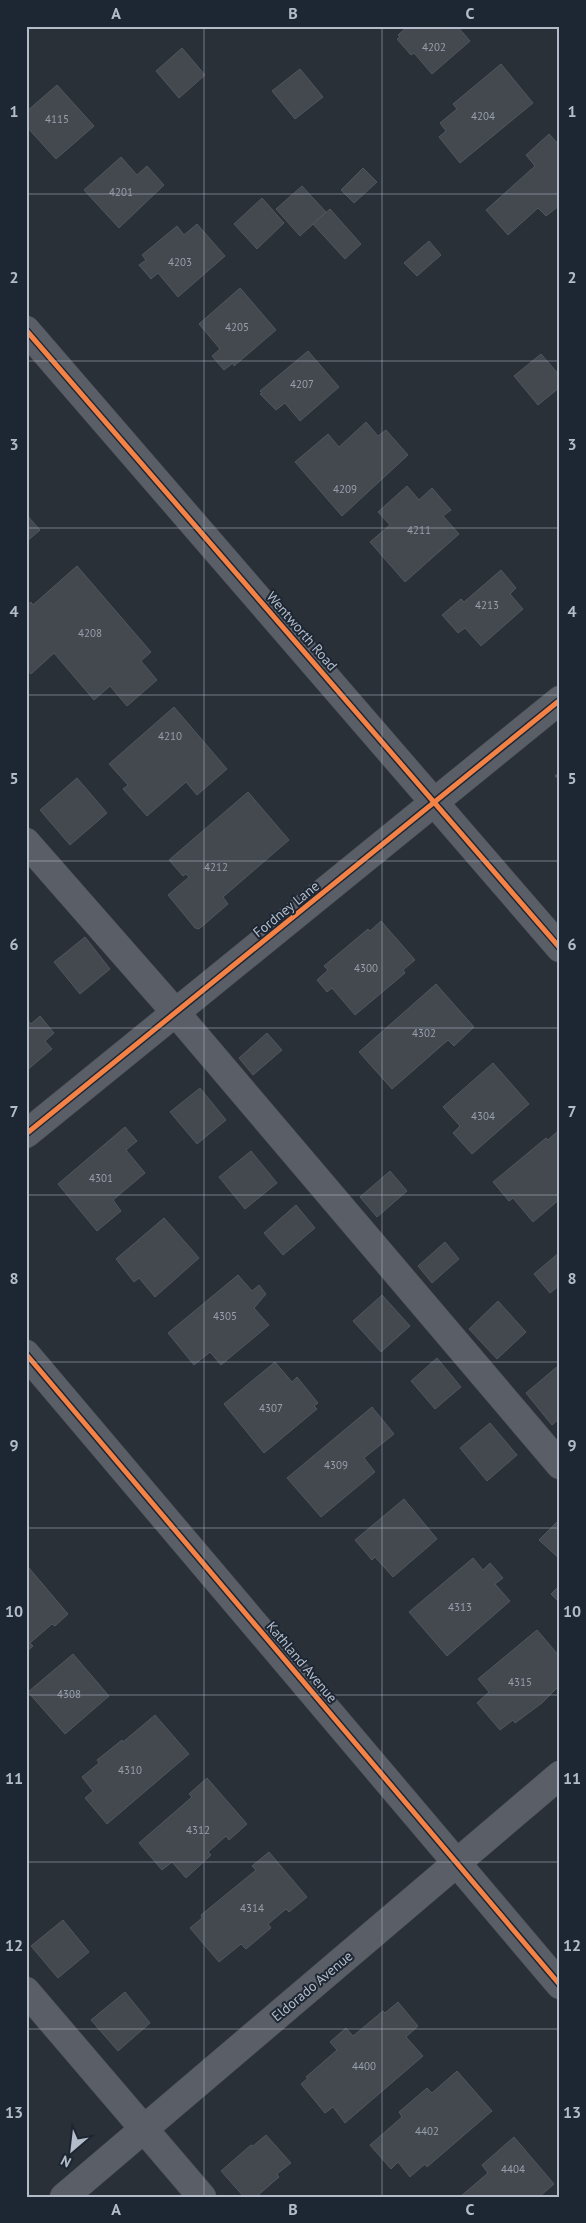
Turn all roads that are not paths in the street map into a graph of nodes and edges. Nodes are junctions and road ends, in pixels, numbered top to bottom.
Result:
1 (26, 330) edge
2 (560, 700) edge
3 (436, 802) junction
4 (26, 842) edge
5 (560, 948) edge
6 (176, 1013) junction
7 (26, 1134) edge
8 (26, 1354) edge
9 (560, 1466) edge
10 (560, 1775) edge
11 (457, 1863) junction
12 (560, 1985) edge
13 (26, 1991) edge
14 (145, 2128) junction
15 (64, 2197) edge
16 (202, 2197) edge

1 - 3 street, Wentworth Road
2 - 3 street, Fordney Lane
3 - 5 street, Wentworth Road
3 - 6 street, Fordney Lane
4 - 6 street
6 - 7 street, Fordney Lane
6 - 9 street
8 - 11 street, Kathland Avenue
10 - 11 street, Eldorado Avenue
11 - 12 street, Kathland Avenue
11 - 14 street, Eldorado Avenue
13 - 14 street
14 - 15 street, Eldorado Avenue
14 - 16 street

